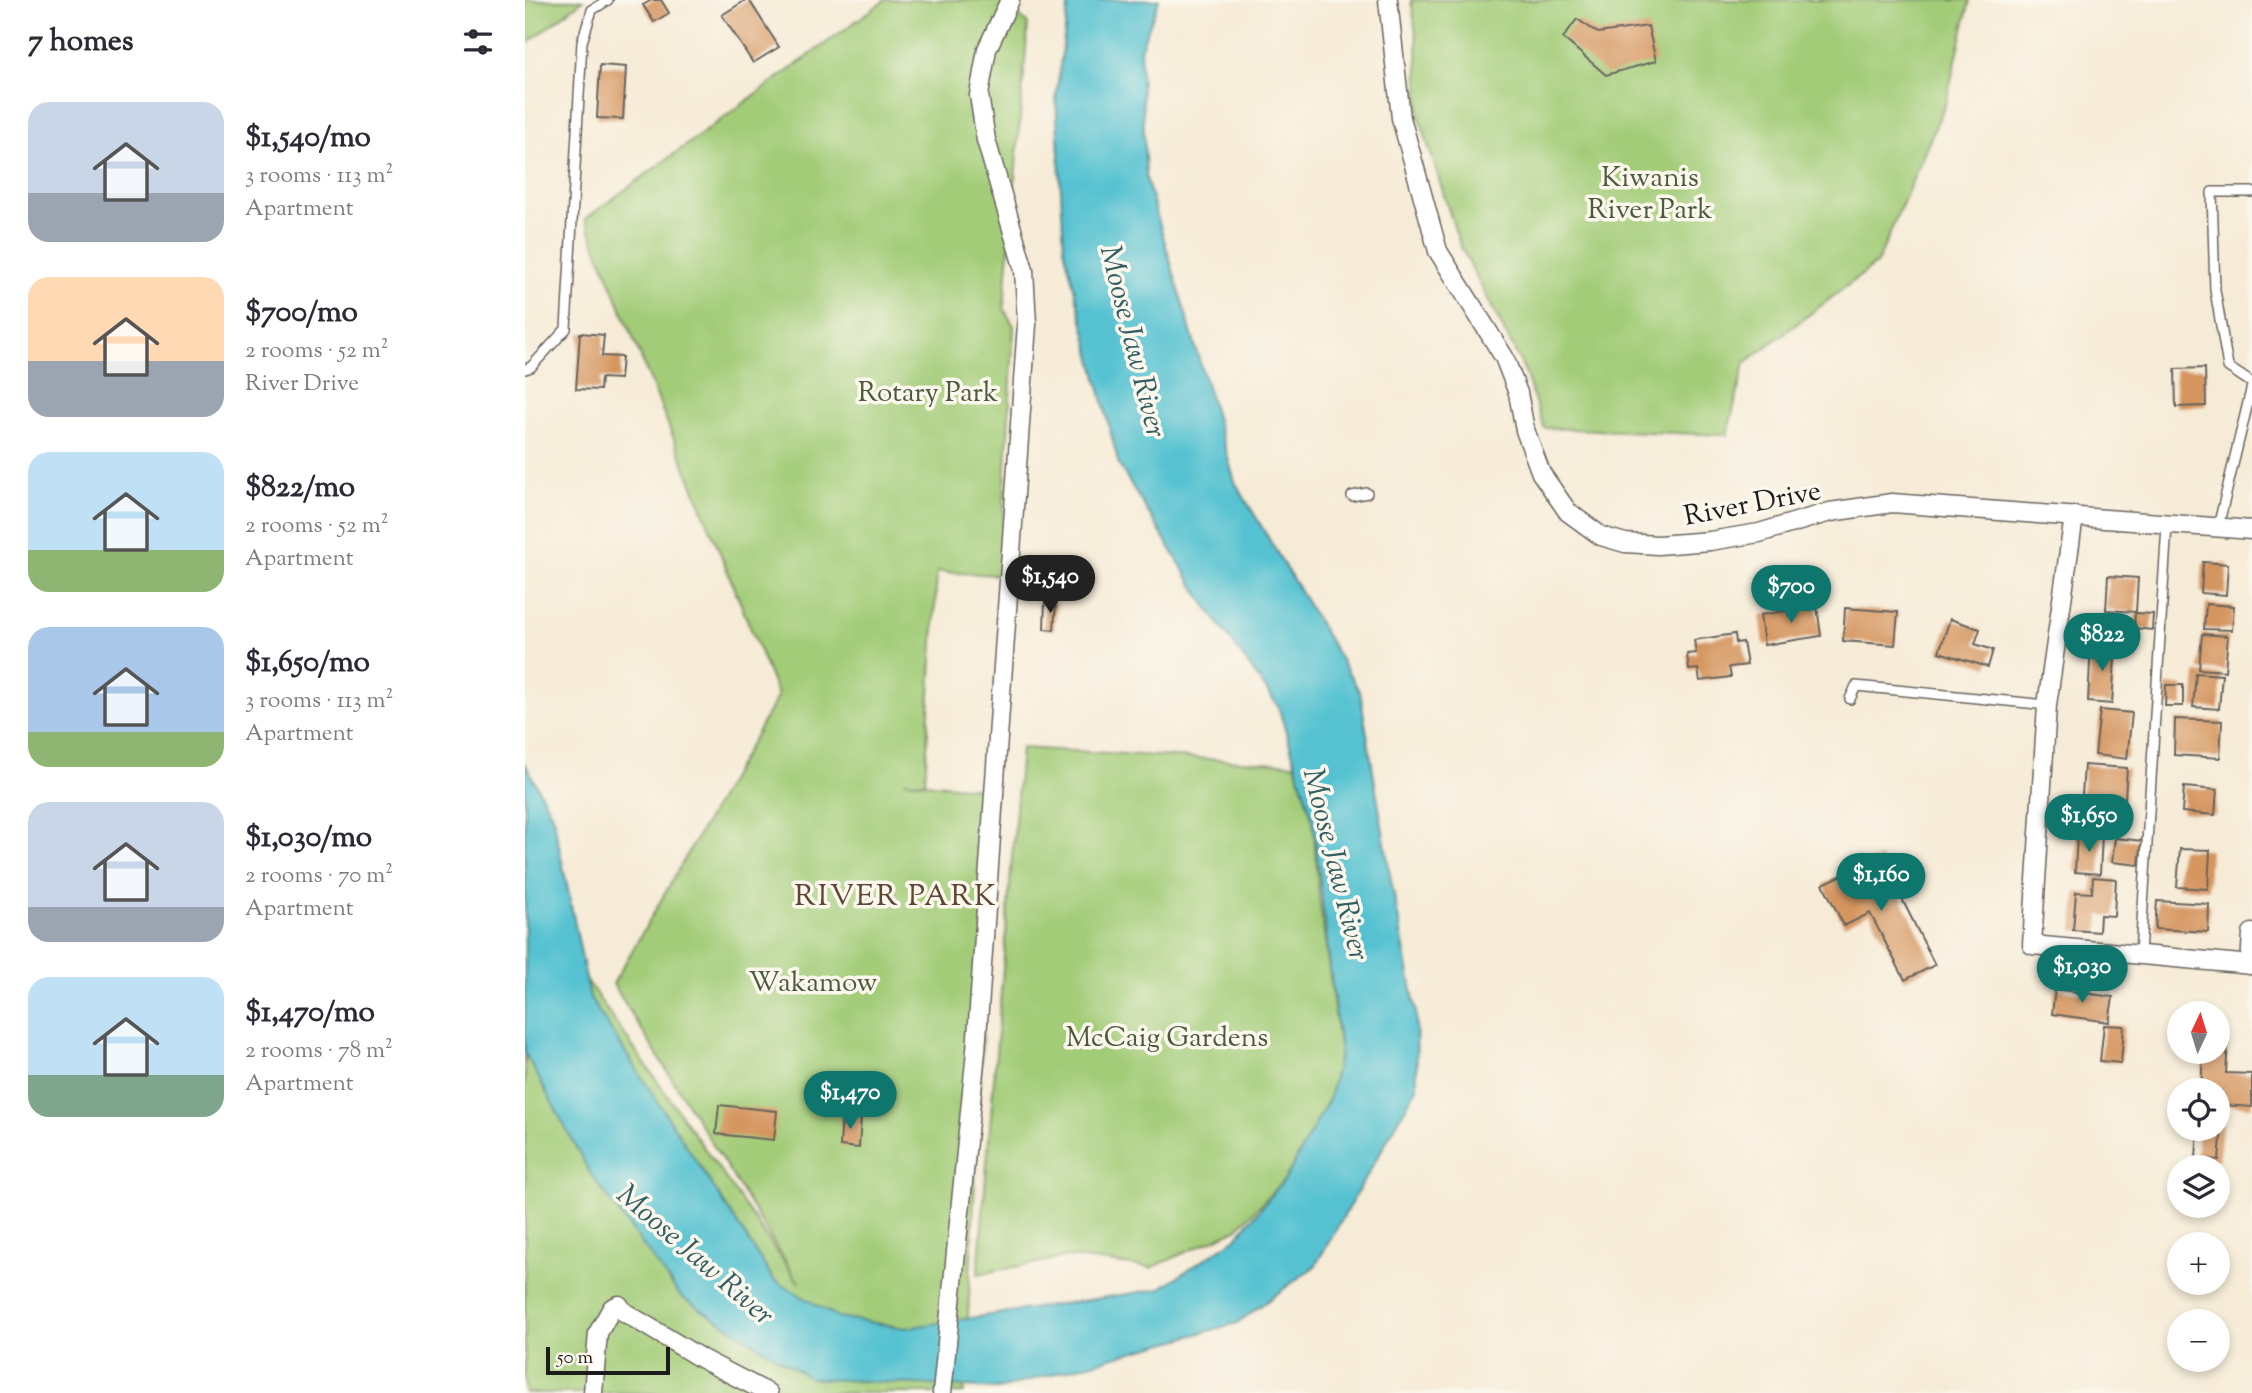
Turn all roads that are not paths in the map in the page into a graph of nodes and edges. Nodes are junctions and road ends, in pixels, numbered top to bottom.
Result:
1 (608, 0) edge
2 (1010, 0) edge
3 (1388, 0) edge
4 (2252, 192) edge
5 (525, 369) edge
6 (2252, 385) edge
7 (1367, 493) dead end
8 (1352, 496) dead end
9 (2074, 516) junction
10 (2167, 525) junction
11 (2218, 527) junction
12 (2252, 530) edge
13 (1850, 699) dead end
14 (2047, 705) junction
15 (2252, 933) edge
16 (2140, 954) junction
17 (2251, 965) edge
18 (593, 1393) edge
19 (768, 1393) edge
20 (942, 1393) edge

1 - 5 lane
2 - 20 street
3 - 9 street, River Drive
4 - 6 lane
6 - 11 lane
7 - 8 lane
9 - 10 street, River Drive
9 - 14 street
10 - 11 street, River Drive
10 - 16 lane
11 - 12 street, River Drive
13 - 14 lane
14 - 16 street
15 - 17 street
16 - 17 street
18 - 19 street

